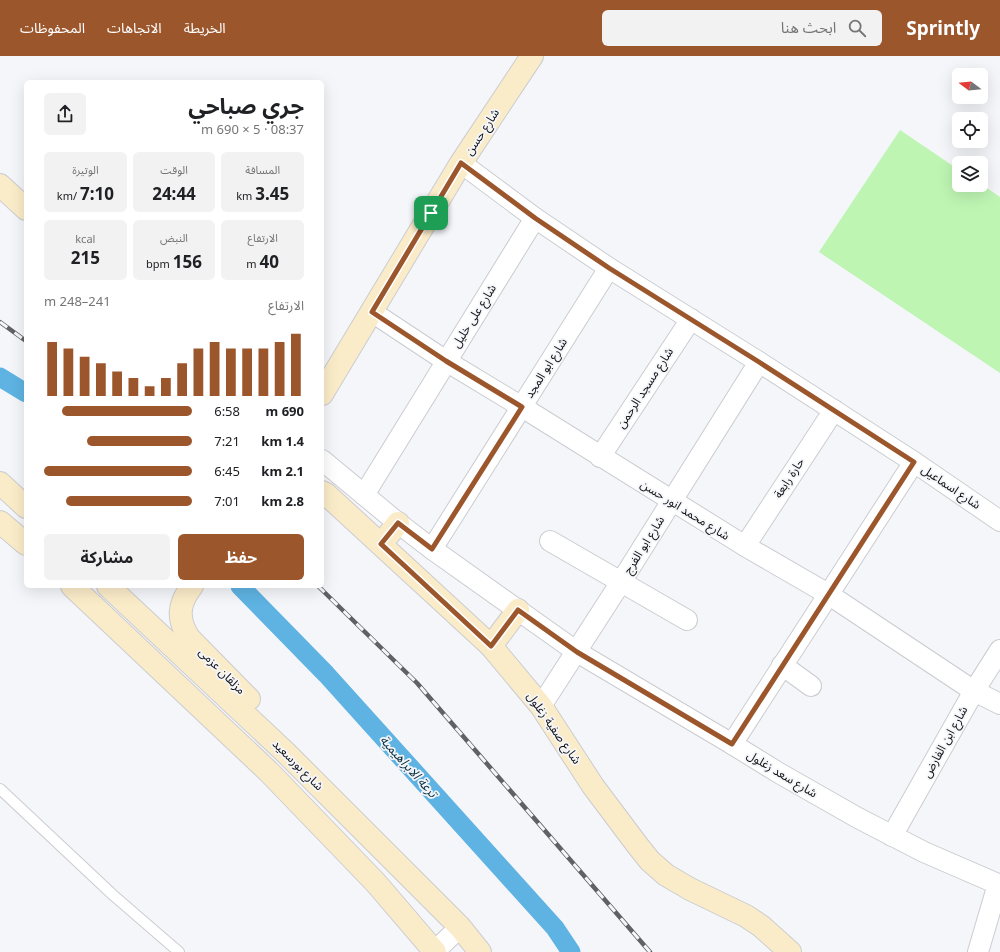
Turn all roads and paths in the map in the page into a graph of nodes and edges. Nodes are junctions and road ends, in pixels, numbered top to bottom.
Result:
1 (532, 56) edge
2 (461, 163) junction
3 (0, 185) edge
4 (24, 208) edge
5 (535, 218) junction
6 (609, 268) junction
7 (372, 312) junction
8 (691, 319) junction
9 (446, 361) junction
10 (759, 362) junction
11 (324, 391) edge
12 (522, 407) junction
13 (834, 410) junction
14 (600, 457) junction
15 (324, 462) edge
16 (914, 462) junction
17 (0, 483) edge
18 (324, 493) edge
19 (364, 495) junction
20 (671, 501) junction
21 (24, 505) edge
22 (1000, 521) edge
23 (0, 522) edge
24 (398, 523) junction
25 (550, 541) dead end
26 (24, 542) edge
27 (381, 544) junction
28 (745, 546) junction
29 (432, 549) junction
30 (621, 582) junction
31 (74, 588) edge
32 (110, 588) edge
33 (190, 588) edge
34 (828, 594) junction
35 (518, 610) junction
36 (687, 620) dead end
37 (491, 646) junction
38 (1000, 650) edge
39 (577, 652) junction
40 (782, 665) junction
41 (811, 686) dead end
42 (974, 691) junction
43 (1000, 704) edge
44 (542, 706) junction
45 (732, 744) junction
46 (285, 752) junction
47 (0, 789) edge
48 (892, 836) junction
49 (999, 884) edge
50 (460, 928) junction
51 (179, 952) edge
52 (434, 952) edge
53 (480, 952) edge
54 (790, 952) edge
55 (978, 952) edge

1 - 2 street, شارع حسن
2 - 5 street, شارع اسماعيل
2 - 7 street, شارع حسن
3 - 4 street
5 - 6 street, شارع اسماعيل
5 - 9 street, شارع على خليل
6 - 8 street, شارع اسماعيل
6 - 12 street, شارع ابو المجد
7 - 9 street, شارع محمد انور حسن
7 - 11 street, شارع حسن
8 - 10 street, شارع اسماعيل
8 - 14 street, شارع مسجد الرحمن
9 - 12 street, شارع محمد انور حسن
9 - 19 street, شارع على خليل
10 - 13 street, شارع اسماعيل
10 - 20 street, شارع ابو الفرج
12 - 14 street, شارع محمد انور حسن
12 - 29 street, شارع ابو المجد
13 - 16 street, شارع اسماعيل
13 - 28 street, حارة رابعة
14 - 20 street, شارع محمد انور حسن
15 - 19 street, شارع سعد زغلول
16 - 22 street, شارع اسماعيل
16 - 34 street
17 - 21 street
18 - 27 street, شارع صفية زغلول
19 - 24 street, شارع سعد زغلول
20 - 28 street, شارع محمد انور حسن
20 - 30 street, شارع ابو الفرج
23 - 26 street
24 - 27 street
24 - 29 street, شارع سعد زغلول
25 - 30 street
27 - 37 street, شارع صفية زغلول
28 - 34 street, شارع محمد انور حسن
29 - 35 street, شارع سعد زغلول
30 - 36 street
30 - 39 street, شارع ابو الفرج
31 - 52 street
32 - 46 street, شارع بورسعيد
33 - 46 street, مزلقان عزمى
34 - 40 street
34 - 42 street, شارع محمد انور حسن
35 - 37 street
35 - 39 street, شارع سعد زغلول
37 - 44 street, شارع صفية زغلول
38 - 42 street, شارع ابن الفارض
39 - 44 street, شارع ابو الفرج
39 - 45 street, شارع سعد زغلول
40 - 41 street
40 - 45 street
42 - 43 street, شارع محمد انور حسن
42 - 48 street, شارع ابن الفارض
44 - 54 street, شارع صفية زغلول
45 - 48 street, شارع سعد زغلول
46 - 50 street, شارع بورسعيد
47 - 51 lane
48 - 49 street, شارع سعد زغلول
49 - 55 street
50 - 52 street
50 - 53 street, شارع بورسعيد

